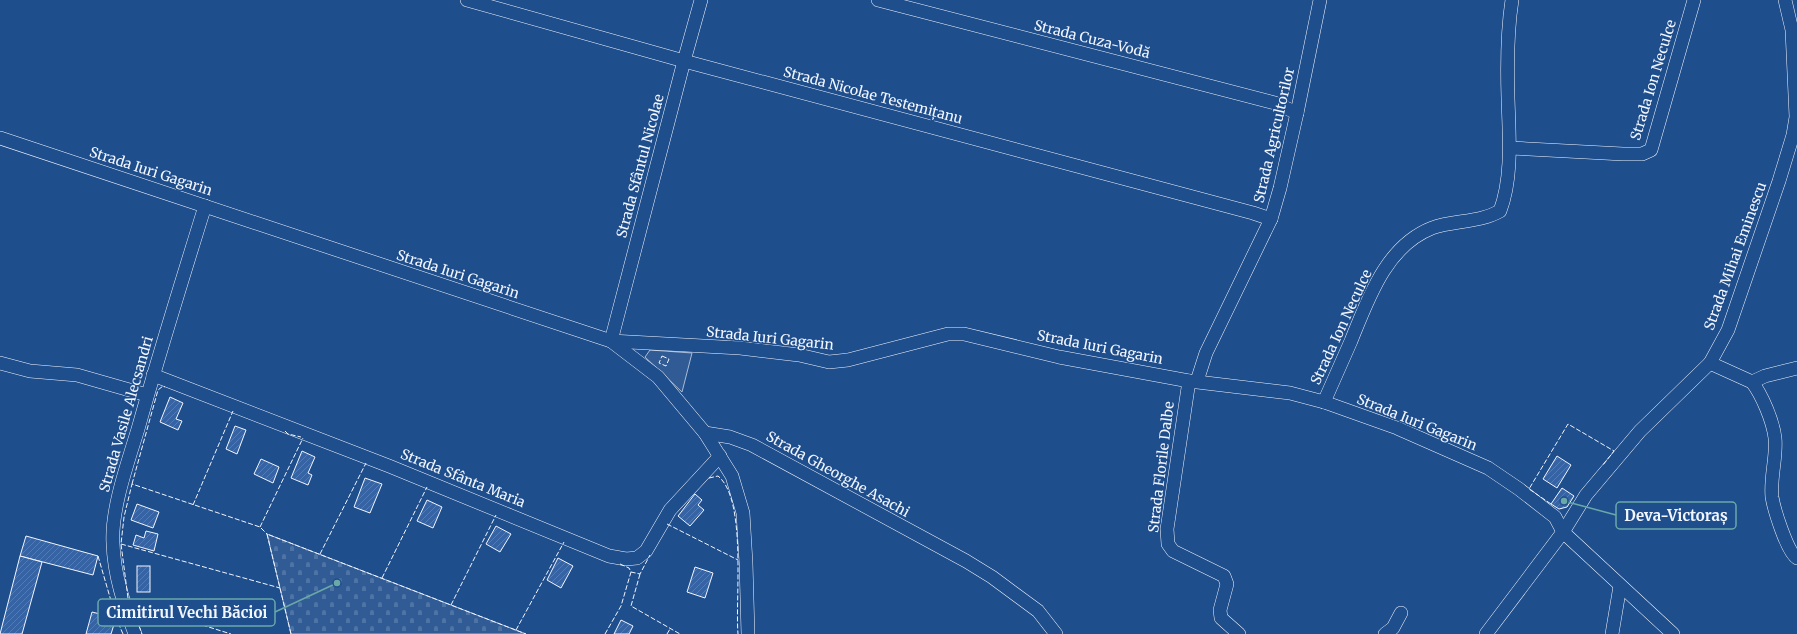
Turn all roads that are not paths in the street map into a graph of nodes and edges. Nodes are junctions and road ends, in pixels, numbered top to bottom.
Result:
1 (467, 0) edge
2 (701, 0) edge
3 (878, 0) edge
4 (1320, 0) edge
5 (1512, 0) edge
6 (1694, 0) edge
7 (1785, 0) edge
8 (684, 61) junction
9 (1297, 113) junction
10 (1797, 117) edge
11 (0, 138) edge
12 (1510, 148) junction
13 (205, 206) junction
14 (1271, 219) junction
15 (611, 341) junction
16 (0, 363) edge
17 (1710, 363) junction
18 (1797, 368) edge
19 (153, 375) junction
20 (1193, 381) junction
21 (1752, 382) junction
22 (147, 395) junction
23 (1324, 402) junction
24 (705, 432) junction
25 (720, 456) junction
26 (1563, 532) junction
27 (1797, 558) edge
28 (1620, 586) junction
29 (1400, 613) dead end
30 (135, 634) edge
31 (748, 634) edge
32 (1056, 634) edge
33 (1239, 634) edge
34 (1385, 634) edge
35 (1486, 634) edge
36 (1612, 634) edge
37 (1673, 634) edge

1 - 8 street, Strada Nicolae Testemițanu
2 - 8 street, Strada Sfântul Nicolae
3 - 9 street, Strada Cuza-Vodă
4 - 9 street, Strada Agricultorilor
5 - 12 street, Strada Ion Neculce
6 - 12 street, Strada Ion Neculce
7 - 10 street, Strada Mihai Eminescu
8 - 14 street, Strada Nicolae Testemițanu
8 - 15 street, Strada Sfântul Nicolae
9 - 14 street, Strada Agricultorilor
10 - 17 street, Strada Mihai Eminescu
11 - 13 street, Strada Iuri Gagarin
12 - 23 street, Strada Ion Neculce
13 - 15 street, Strada Iuri Gagarin
13 - 19 street, Strada Vasile Alecsandri
14 - 20 street, Strada Agricultorilor
15 - 20 street, Strada Iuri Gagarin
15 - 24 street
16 - 22 street
17 - 21 street
17 - 26 street, Strada Mihai Eminescu
18 - 21 street
19 - 22 street, Strada Vasile Alecsandri
19 - 25 street, Strada Sfânta Maria
20 - 23 street, Strada Iuri Gagarin
20 - 33 street, Strada Florile Dalbe
21 - 27 street
22 - 30 street, Strada Vasile Alecsandri
23 - 26 street, Strada Iuri Gagarin
24 - 25 street
24 - 32 street, Strada Gheorghe Asachi
25 - 31 street
26 - 28 street, Strada Iuri Gagarin
26 - 35 street, Strada Mihai Eminescu
28 - 36 street
28 - 37 street, Strada Iuri Gagarin
29 - 34 street

